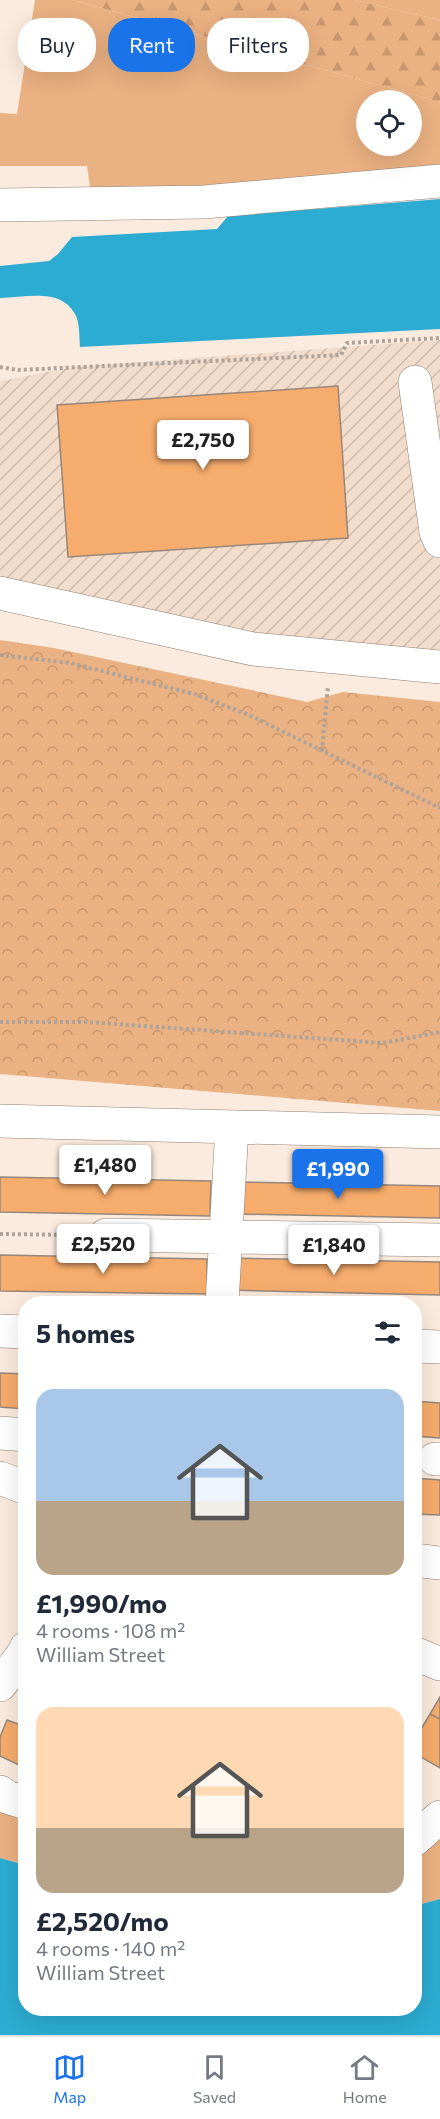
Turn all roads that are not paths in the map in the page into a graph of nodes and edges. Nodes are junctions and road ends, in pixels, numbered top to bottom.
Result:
1 (440, 181) edge
2 (0, 205) edge
3 (415, 382) dead end
4 (440, 541) edge
5 (0, 593) edge
6 (440, 667) edge
7 (0, 1121) edge
8 (232, 1127) junction
9 (440, 1132) edge
10 (106, 1235) road end
11 (226, 1237) junction
12 (440, 1240) edge
13 (222, 1296) edge
14 (0, 1330) edge
15 (18, 1331) edge
16 (422, 1346) edge
17 (440, 1347) edge
18 (0, 1433) edge
19 (18, 1434) edge
20 (0, 1478) edge
21 (18, 1485) edge
22 (422, 1561) edge
23 (440, 1563) edge
24 (422, 1656) edge
25 (18, 1661) edge
26 (440, 1664) edge
27 (0, 1685) edge
28 (0, 1792) edge
29 (18, 1800) edge
30 (440, 1817) edge
31 (422, 1833) edge

1 - 2 street
3 - 4 street
5 - 6 street
7 - 8 street
8 - 9 street
8 - 11 street
10 - 11 street
11 - 12 street
11 - 13 street
14 - 15 street
16 - 17 street
18 - 19 street
20 - 21 street
22 - 23 street
24 - 26 street
25 - 27 street
28 - 29 street
30 - 31 street

